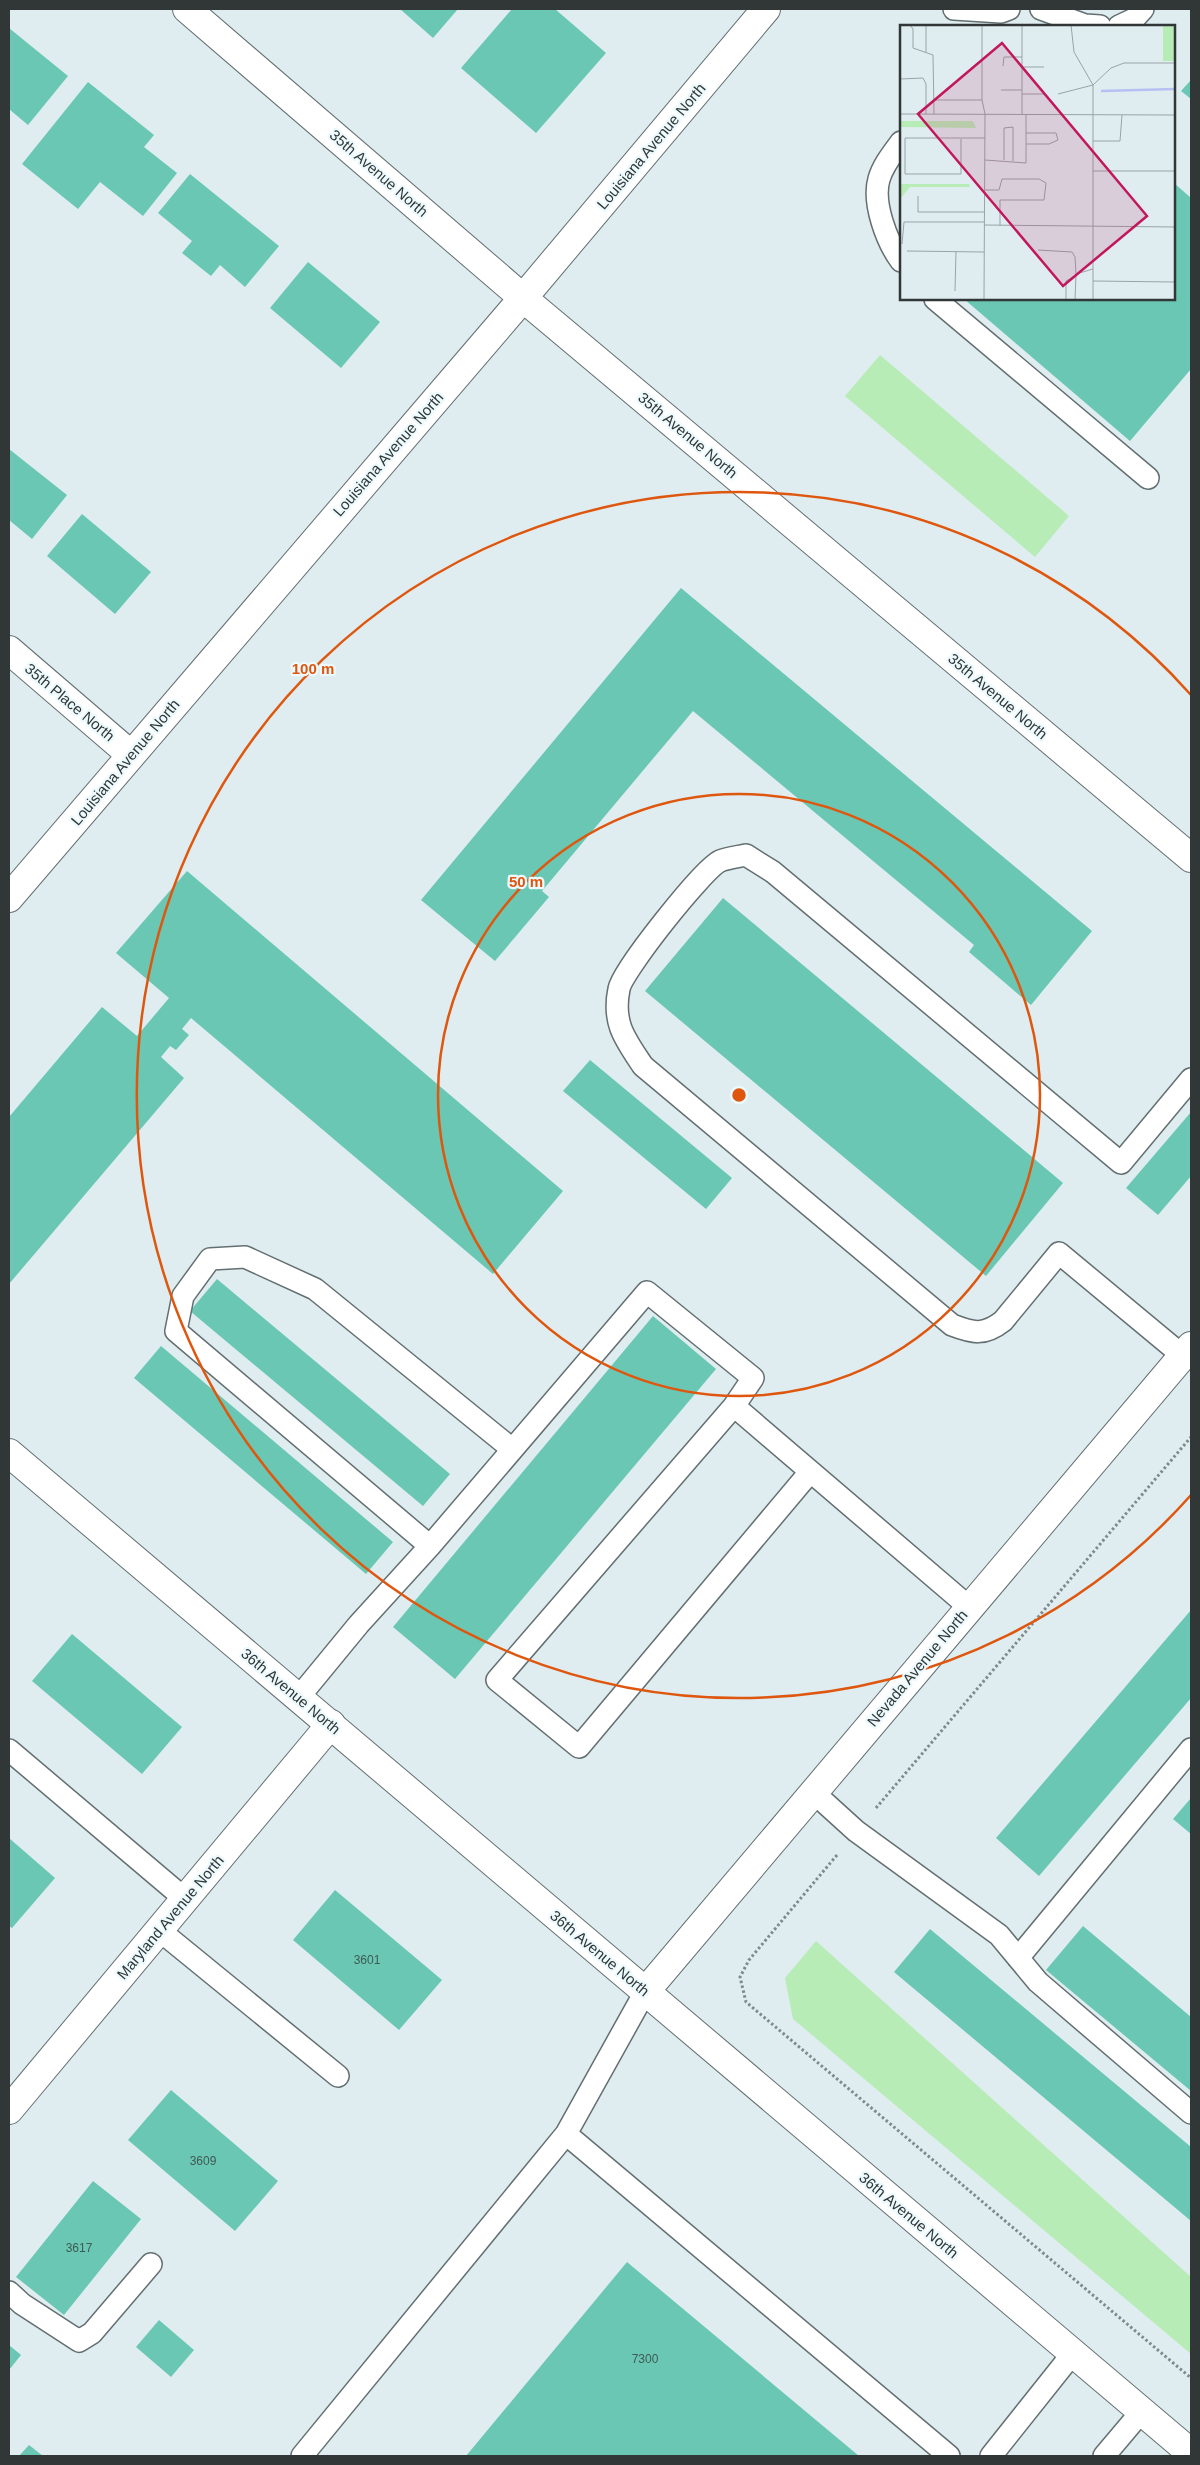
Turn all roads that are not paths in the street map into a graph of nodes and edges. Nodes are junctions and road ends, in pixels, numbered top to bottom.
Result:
1 (188, 9) edge
2 (766, 9) edge
3 (954, 9) edge
4 (1041, 9) edge
5 (1143, 9) edge
6 (1000, 16) edge
7 (1085, 25) edge
8 (1121, 25) edge
9 (900, 143) edge
10 (900, 260) edge
11 (523, 298) junction
12 (936, 300) edge
13 (1148, 478) dead end
14 (9, 650) edge
15 (130, 754) junction
16 (1191, 858) edge
17 (9, 898) edge
18 (1191, 1079) edge
19 (1187, 1352) edge
20 (734, 1406) junction
21 (512, 1449) junction
22 (9, 1453) edge
23 (810, 1472) junction
24 (430, 1546) junction
25 (969, 1607) junction
26 (299, 1697) junction
27 (331, 1724) junction
28 (1191, 1749) edge
29 (9, 1750) edge
30 (813, 1792) junction
31 (185, 1899) junction
32 (159, 1930) junction
33 (1018, 1958) junction
34 (645, 1992) junction
35 (338, 2076) dead end
36 (9, 2110) edge
37 (1191, 2113) edge
38 (566, 2134) junction
39 (151, 2264) dead end
40 (9, 2292) edge
41 (1073, 2354) junction
42 (1142, 2411) junction
43 (1191, 2453) edge
44 (302, 2456) edge
45 (949, 2456) edge
46 (991, 2456) edge
47 (1104, 2456) edge

1 - 11 street, 35th Avenue North
2 - 11 street, Louisiana Avenue North
3 - 6 lane
4 - 7 lane
5 - 8 lane
9 - 10 lane
11 - 15 street, Louisiana Avenue North
11 - 16 street, 35th Avenue North
12 - 13 lane
14 - 15 street, 35th Place North
15 - 17 street, Louisiana Avenue North
18 - 19 lane
19 - 25 street, Nevada Avenue North
20 - 21 lane
20 - 23 lane
20 - 23 lane
21 - 24 lane
21 - 24 lane
22 - 26 street, 36th Avenue North
23 - 25 lane
24 - 26 lane
25 - 30 street, Nevada Avenue North
26 - 27 street, 36th Avenue North
27 - 31 street, Maryland Avenue North
27 - 34 street, 36th Avenue North
28 - 33 lane
29 - 31 lane
30 - 33 lane
30 - 34 street, Nevada Avenue North
31 - 32 street, Maryland Avenue North
32 - 35 lane
32 - 36 street, Maryland Avenue North
33 - 37 lane
34 - 38 lane
34 - 41 street, 36th Avenue North
38 - 44 lane
38 - 45 lane
39 - 40 lane
41 - 42 street, 36th Avenue North
41 - 46 lane
42 - 43 street, 36th Avenue North
42 - 47 lane

